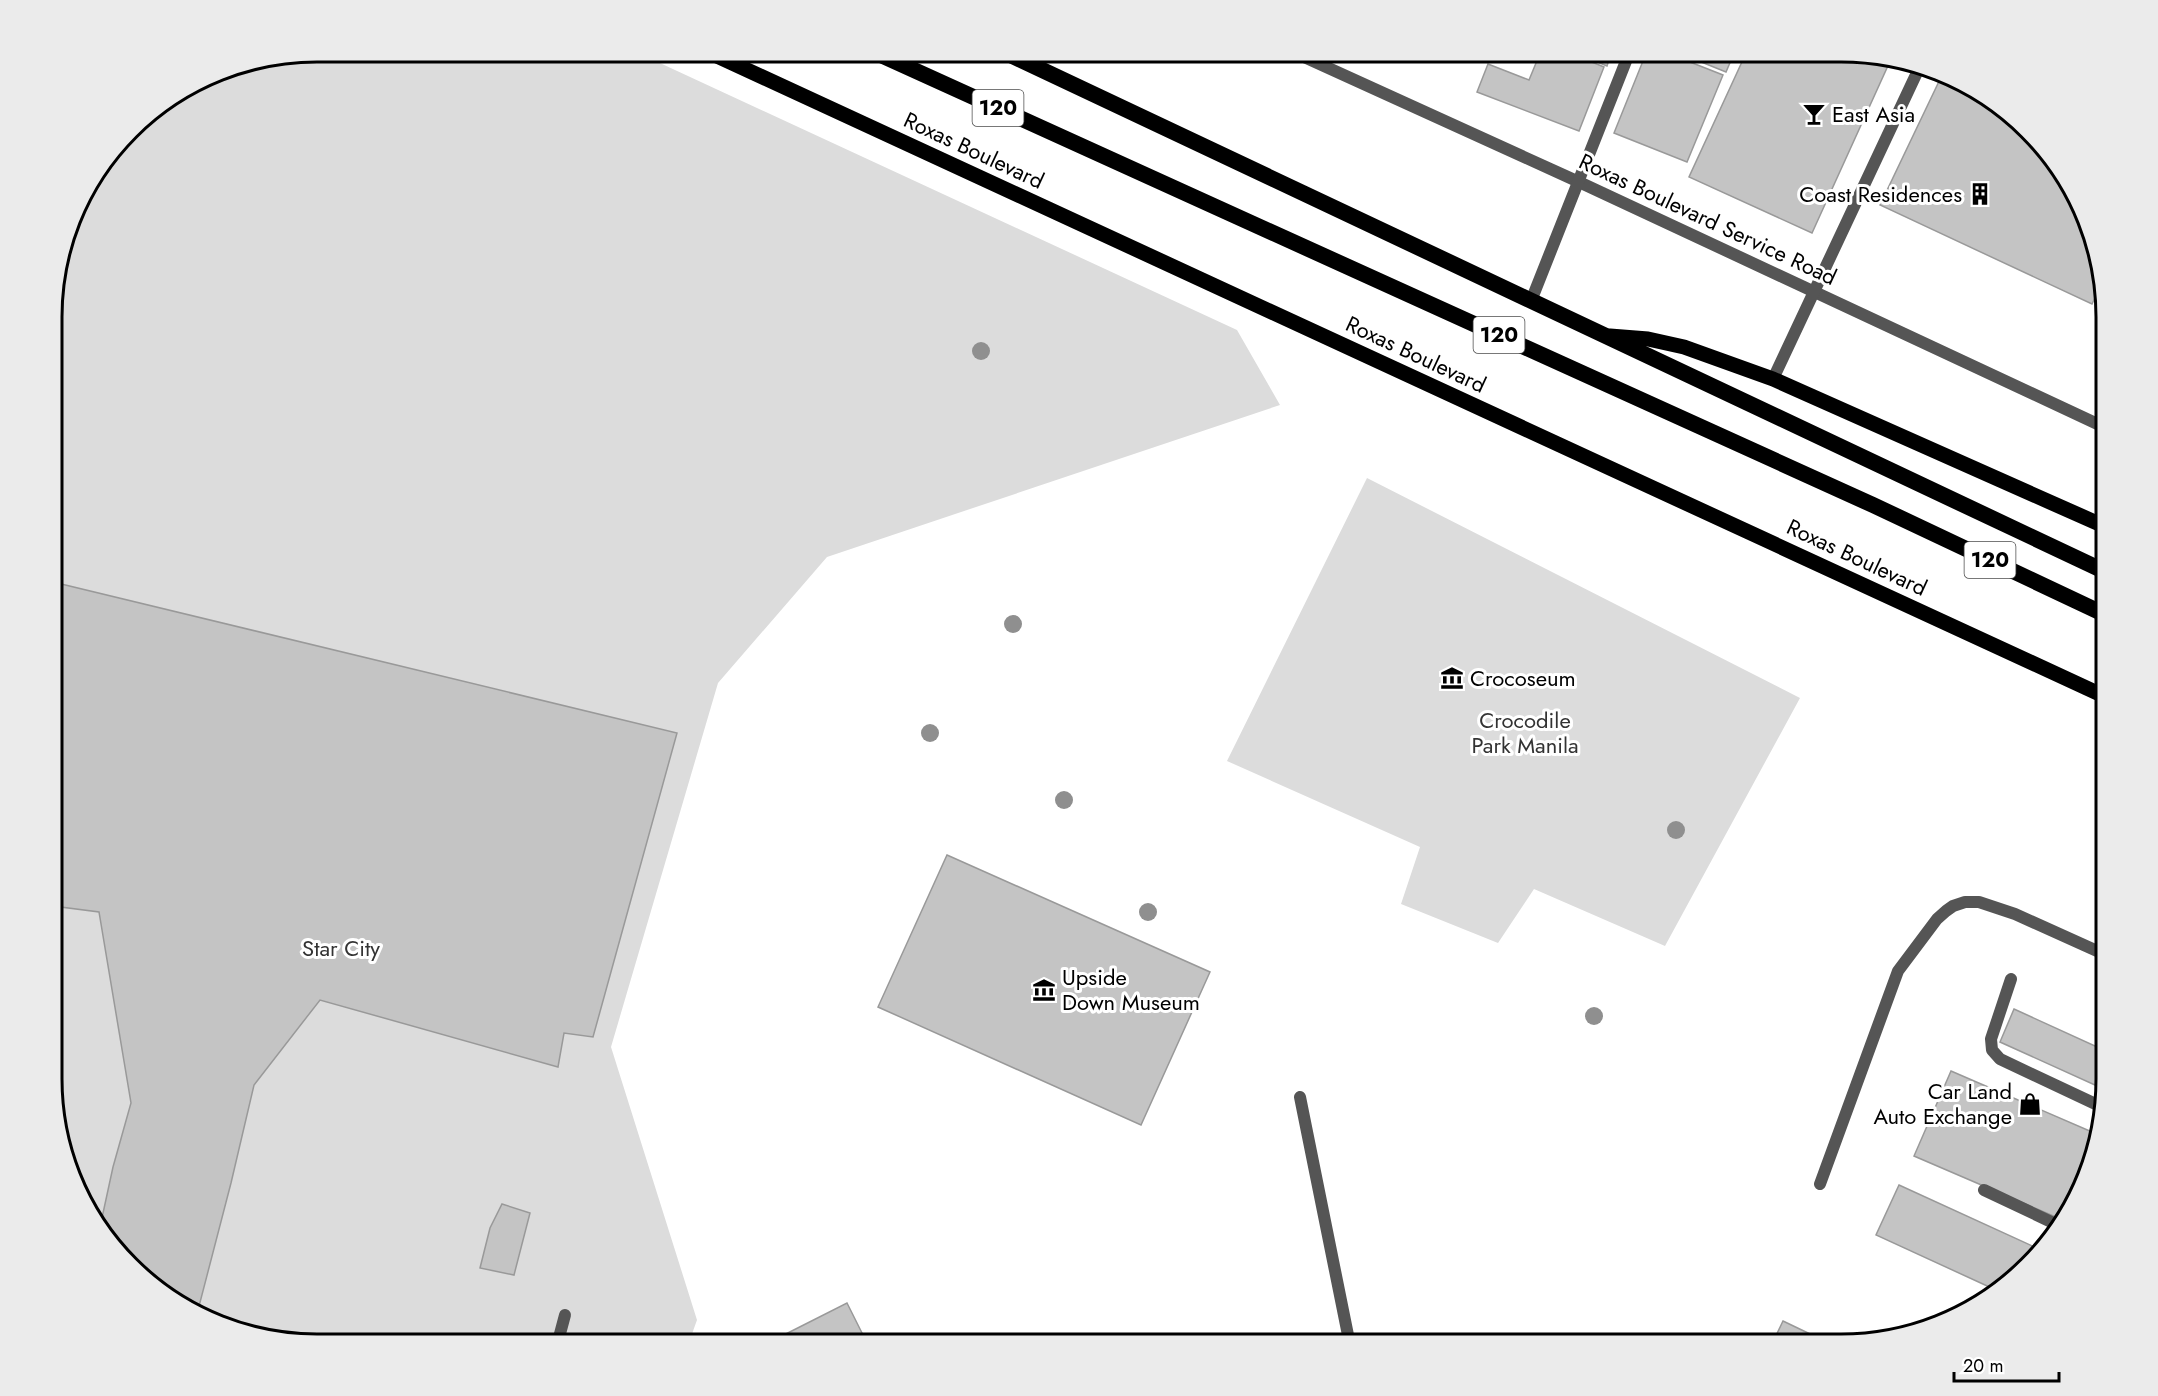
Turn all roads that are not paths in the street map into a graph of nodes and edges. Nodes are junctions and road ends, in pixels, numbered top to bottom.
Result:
1 (730, 62) edge
2 (897, 62) edge
3 (1025, 62) edge
4 (1315, 62) edge
5 (1626, 62) edge
6 (1917, 73) edge
7 (1580, 182) junction
8 (1814, 291) junction
9 (1531, 300) junction
10 (1609, 336) junction
11 (1773, 379) junction
12 (2096, 423) edge
13 (2096, 523) edge
14 (2096, 567) edge
15 (2096, 610) edge
16 (2096, 692) edge
17 (2096, 951) edge
18 (2011, 979) dead end
19 (1300, 1097) dead end
20 (2095, 1104) edge
21 (1820, 1184) dead end
22 (1984, 1190) dead end
23 (2053, 1223) edge
24 (565, 1316) dead end
25 (560, 1334) edge
26 (1348, 1334) edge

1 - 16 main road, Roxas Boulevard
2 - 15 highway, 120
3 - 9 highway, 120
4 - 7 street, Roxas Boulevard Service Road
5 - 7 street
6 - 8 street
7 - 8 street, Roxas Boulevard Service Road
7 - 9 street
8 - 11 street
8 - 12 street, Roxas Boulevard Service Road
9 - 10 highway, 120
10 - 11 main road
10 - 14 highway, 120
11 - 13 main road
17 - 21 street
18 - 20 street
19 - 26 street
22 - 23 street
24 - 25 street

